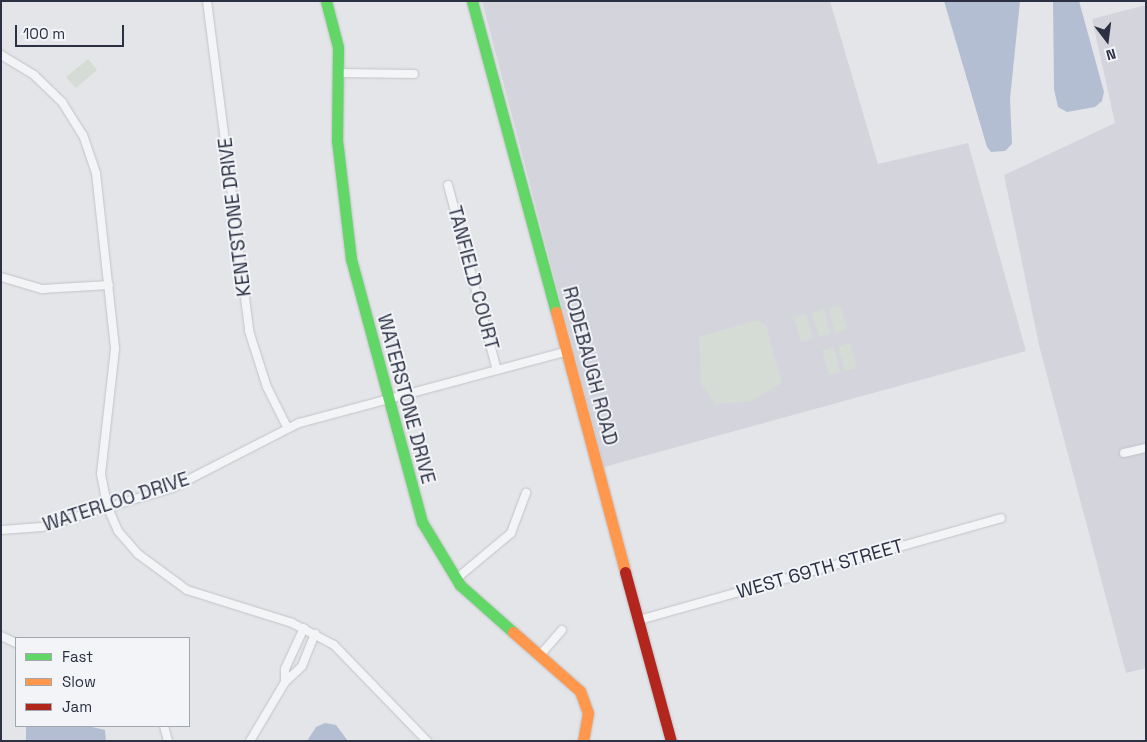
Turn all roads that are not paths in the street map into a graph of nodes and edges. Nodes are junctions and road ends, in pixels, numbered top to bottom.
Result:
1 (207, 1) edge
2 (326, 1) edge
3 (472, 1) edge
4 (1, 55) edge
5 (338, 73) junction
6 (414, 74) dead end
7 (448, 185) dead end
8 (1, 276) edge
9 (109, 285) junction
10 (568, 351) junction
11 (497, 370) junction
12 (388, 399) junction
13 (287, 427) junction
14 (1146, 448) edge
15 (1124, 454) dead end
16 (526, 493) dead end
17 (107, 506) junction
18 (1001, 518) dead end
19 (1, 530) edge
20 (456, 579) junction
21 (639, 620) junction
22 (304, 628) junction
23 (562, 630) dead end
24 (315, 634) junction
25 (1, 636) edge
26 (15, 643) edge
27 (541, 654) junction
28 (285, 682) junction
29 (164, 727) edge
30 (168, 741) edge
31 (250, 741) edge
32 (427, 741) edge
33 (583, 741) edge
34 (671, 741) edge

1 - 13 street, KENTSTONE DRIVE
2 - 5 street, WATERSTONE DRIVE
3 - 10 street, RODEBAUGH ROAD
4 - 9 street
5 - 6 street
5 - 12 street, WATERSTONE DRIVE
7 - 11 street, TANFIELD COURT
8 - 9 street
9 - 17 street
10 - 11 street, WATERLOO DRIVE
10 - 21 street, RODEBAUGH ROAD
11 - 12 street, WATERLOO DRIVE
12 - 13 street, WATERLOO DRIVE
12 - 20 street, WATERSTONE DRIVE
13 - 17 street, WATERLOO DRIVE
14 - 15 street
16 - 20 street
17 - 19 street, WATERLOO DRIVE
17 - 22 street
18 - 21 street, WEST 69TH STREET
20 - 27 street, WATERSTONE DRIVE
21 - 34 street, RODEBAUGH ROAD
22 - 24 street
22 - 28 street
23 - 27 street
24 - 28 street
24 - 32 street
25 - 26 street
27 - 33 street, WATERSTONE DRIVE
28 - 31 street
29 - 30 street

